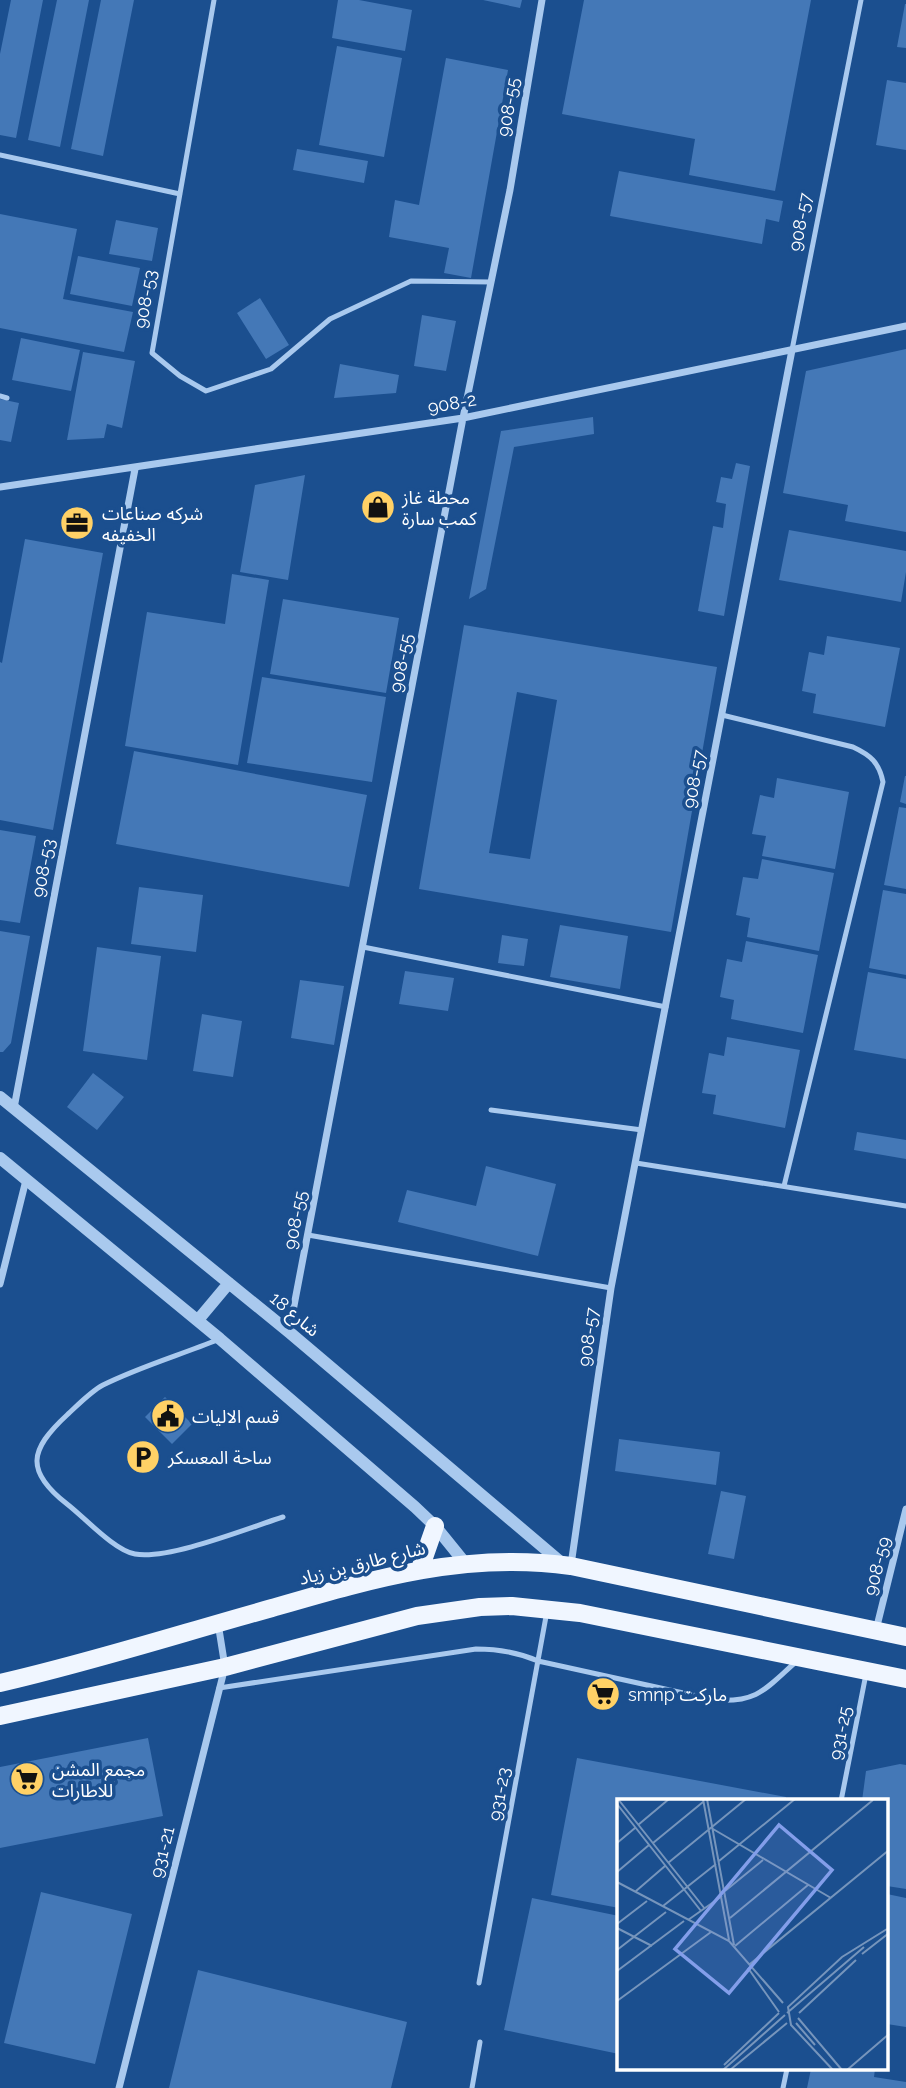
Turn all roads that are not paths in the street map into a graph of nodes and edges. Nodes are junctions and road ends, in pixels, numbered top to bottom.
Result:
1 (214, 0) edge
2 (542, 0) edge
3 (860, 0) edge
4 (0, 155) edge
5 (180, 194) junction
6 (491, 282) junction
7 (906, 326) edge
8 (792, 350) junction
9 (463, 418) junction
10 (135, 469) junction
11 (0, 487) edge
12 (722, 715) junction
13 (363, 947) junction
14 (666, 1007) junction
15 (0, 1097) edge
16 (14, 1108) junction
17 (491, 1111) dead end
18 (642, 1130) junction
19 (0, 1158) edge
20 (636, 1163) junction
21 (26, 1180) junction
22 (784, 1186) junction
23 (906, 1206) edge
24 (308, 1235) junction
25 (229, 1283) junction
26 (0, 1284) edge
27 (611, 1288) junction
28 (198, 1321) junction
29 (289, 1332) junction
30 (220, 1339) junction
31 (906, 1509) edge
32 (283, 1517) dead end
33 (435, 1526) junction
34 (465, 1563) junction
35 (567, 1565) junction
36 (420, 1569) junction
37 (548, 1609) junction
38 (218, 1623) junction
39 (906, 1630) edge
40 (879, 1631) junction
41 (906, 1637) edge
42 (802, 1657) junction
43 (538, 1661) junction
44 (225, 1667) junction
45 (870, 1671) junction
46 (0, 1673) edge
47 (30, 1676) junction
48 (906, 1679) edge
49 (0, 1683) edge
50 (219, 1688) junction
51 (906, 1689) edge
52 (0, 1716) edge
53 (841, 1799) edge
54 (479, 1983) dead end
55 (480, 2042) dead end
56 (787, 2070) edge
57 (120, 2088) edge
58 (472, 2088) edge
59 (783, 2088) edge

1 - 5 lane, 908-53
2 - 6 street, 908-55
3 - 8 lane, 908-57
4 - 5 lane
5 - 6 lane, 908-53
6 - 9 street, 908-55
7 - 8 street, 908-2
8 - 9 street, 908-2
8 - 12 street, 908-57
9 - 10 street, 908-2
9 - 13 street, 908-55
10 - 11 street, 908-2
10 - 16 street, 908-53
12 - 14 street, 908-57
12 - 22 lane
13 - 14 lane
13 - 24 street, 908-55
14 - 18 street, 908-57
15 - 16 street, شارع 18
16 - 25 street, شارع 18
17 - 18 lane
18 - 20 street, 908-57
19 - 21 street
20 - 22 lane
20 - 27 street, 908-57
21 - 26 street
21 - 28 street
22 - 23 lane
24 - 27 lane
24 - 29 street, 908-55
25 - 28 street
25 - 29 street, شارع 18
27 - 35 street, 908-57
28 - 30 street
29 - 35 street, شارع 18
30 - 32 lane
30 - 33 street
31 - 40 street, 908-59
33 - 34 street
33 - 36 main road
34 - 35 main road, شارع طارق بن زياد
34 - 36 main road, شارع طارق بن زياد
35 - 40 main road, شارع طارق بن زياد
36 - 38 main road, شارع طارق بن زياد
37 - 42 main road
37 - 43 lane, 931-23
37 - 44 main road
38 - 44 street, 931-21
38 - 47 main road, شارع طارق بن زياد
39 - 40 main road
40 - 41 main road, شارع طارق بن زياد
42 - 43 lane
42 - 45 main road
43 - 50 lane
43 - 54 lane, 931-23
44 - 50 street, 931-21
44 - 52 main road
45 - 48 main road
45 - 51 main road
45 - 53 lane, 931-25
46 - 47 street
47 - 49 main road, شارع طارق بن زياد
50 - 57 street, 931-21
55 - 58 lane
56 - 59 lane

